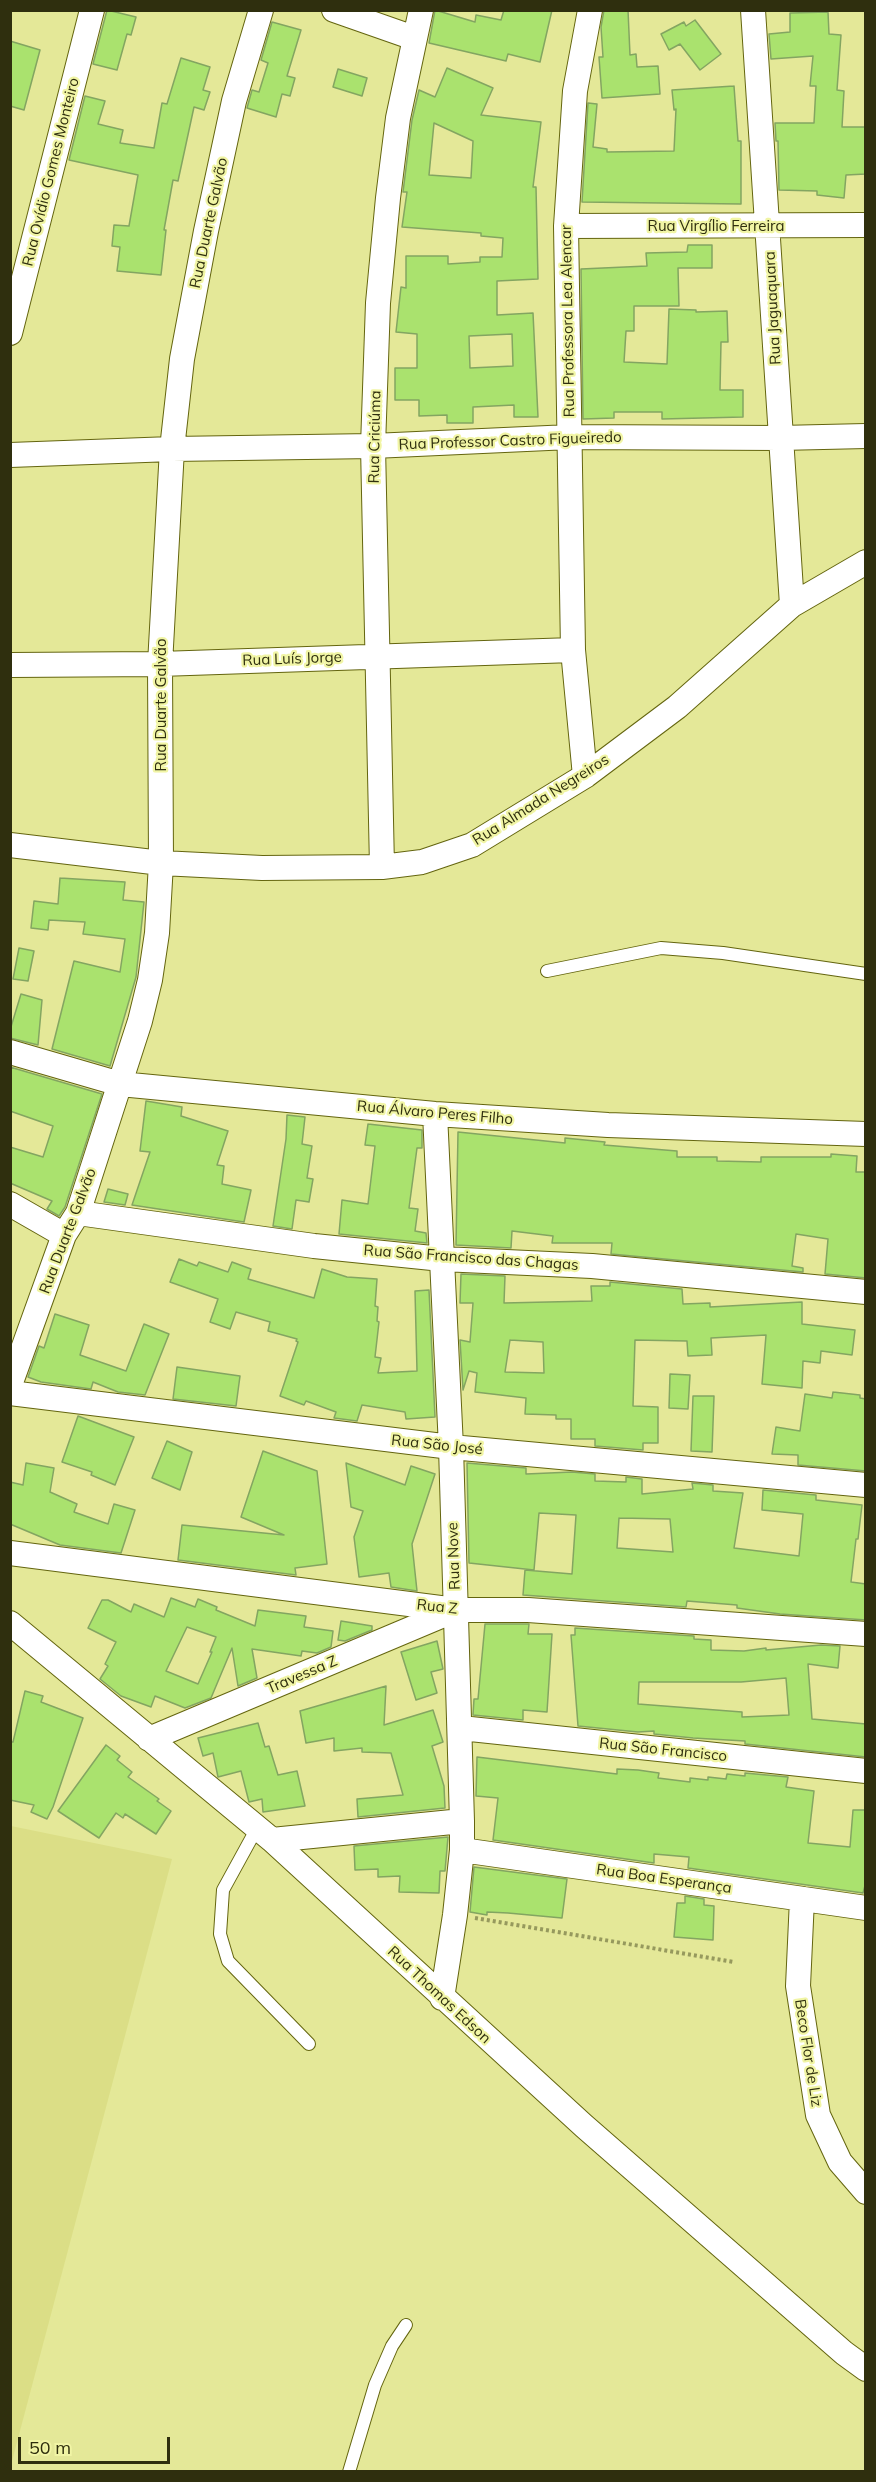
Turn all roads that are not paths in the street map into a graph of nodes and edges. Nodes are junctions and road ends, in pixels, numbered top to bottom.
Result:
1 (92, 10) edge
2 (261, 10) edge
3 (334, 10) edge
4 (421, 10) edge
5 (590, 10) edge
6 (753, 10) edge
7 (414, 38) junction
8 (768, 225) junction
9 (866, 225) edge
10 (566, 226) junction
11 (10, 333) edge
12 (866, 436) edge
13 (570, 437) junction
14 (780, 438) junction
15 (373, 446) junction
16 (172, 449) junction
17 (10, 455) edge
18 (866, 562) edge
19 (792, 605) junction
20 (573, 650) junction
21 (379, 657) junction
22 (10, 664) edge
23 (160, 664) junction
24 (585, 776) junction
25 (10, 845) edge
26 (161, 863) junction
27 (382, 867) junction
28 (546, 971) dead end
29 (866, 974) edge
30 (10, 1052) edge
31 (120, 1084) junction
32 (435, 1114) junction
33 (866, 1134) edge
34 (10, 1204) edge
35 (78, 1213) junction
36 (64, 1235) junction
37 (442, 1258) junction
38 (866, 1292) edge
39 (10, 1385) edge
40 (10, 1393) edge
41 (451, 1447) junction
42 (866, 1485) edge
43 (10, 1552) edge
44 (456, 1610) junction
45 (10, 1623) edge
46 (866, 1634) edge
47 (461, 1728) junction
48 (148, 1739) junction
49 (866, 1771) edge
50 (462, 1821) junction
51 (265, 1834) junction
52 (462, 1850) junction
53 (802, 1899) junction
54 (866, 1908) edge
55 (442, 1998) junction
56 (309, 2044) dead end
57 (866, 2192) edge
58 (406, 2325) dead end
59 (866, 2369) edge
60 (349, 2472) edge

1 - 11 street, Rua Ovídio Gomes Monteiro
2 - 16 street, Rua Duarte Galvão
3 - 7 street
4 - 7 street, Rua Criciúma
5 - 10 street, Rua Professora Lea Alencar
6 - 8 street, Rua Jaguaquara
7 - 15 street, Rua Criciúma
8 - 9 street, Rua Virgílio Ferreira
8 - 10 street, Rua Virgílio Ferreira
8 - 14 street, Rua Jaguaquara
10 - 13 street, Rua Professora Lea Alencar
12 - 14 street, Rua Professor Castro Figueiredo
13 - 14 street, Rua Professor Castro Figueiredo
13 - 15 street, Rua Professor Castro Figueiredo
13 - 20 street, Rua Professora Lea Alencar
14 - 19 street, Rua Jaguaquara
15 - 16 street, Rua Professor Castro Figueiredo
15 - 21 street, Rua Criciúma
16 - 17 street, Rua Professor Castro Figueiredo
16 - 23 street, Rua Duarte Galvão
18 - 19 street, Rua Almada Negreiros
19 - 24 street, Rua Almada Negreiros
20 - 21 street, Rua Luís Jorge
20 - 24 street, Rua Professora Lea Alencar
21 - 23 street, Rua Luís Jorge
21 - 27 street, Rua Criciúma
22 - 23 street, Rua Luís Jorge
23 - 26 street, Rua Duarte Galvão
24 - 27 street, Rua Almada Negreiros
25 - 26 street, Rua Almada Negreiros
26 - 27 street, Rua Almada Negreiros
26 - 31 street, Rua Duarte Galvão
28 - 29 lane
30 - 31 street, Rua Álvaro Peres Filho
31 - 32 street, Rua Álvaro Peres Filho
31 - 35 street, Rua Duarte Galvão
32 - 33 street, Rua Álvaro Peres Filho
32 - 37 street, Rua Nove
34 - 36 street
35 - 36 street, Rua Duarte Galvão
35 - 37 street, Rua São Francisco das Chagas
36 - 39 street, Rua Duarte Galvão
37 - 38 street, Rua São Francisco das Chagas
37 - 41 street, Rua Nove
40 - 41 street, Rua São José
41 - 42 street, Rua São José
41 - 44 street, Rua Nove
43 - 44 street, Rua Z
44 - 46 street, Rua Z
44 - 47 street, Rua Nove
44 - 48 street, Travessa Z
45 - 48 street, Rua Thomas Edson
47 - 49 street, Rua São Francisco
47 - 50 street, Rua Nove
48 - 51 street, Rua Thomas Edson
50 - 51 street
50 - 52 street, Rua Nove
51 - 55 street, Rua Thomas Edson
51 - 56 lane
52 - 53 street, Rua Boa Esperança
52 - 55 street, Rua Nove
53 - 54 street, Rua Boa Esperança
53 - 57 street, Beco Flor de Liz
55 - 59 street, Rua Thomas Edson
58 - 60 lane

